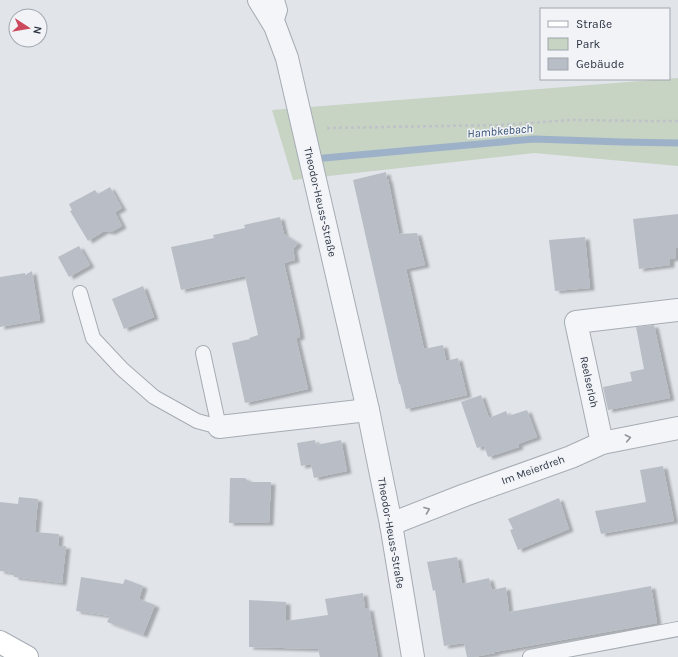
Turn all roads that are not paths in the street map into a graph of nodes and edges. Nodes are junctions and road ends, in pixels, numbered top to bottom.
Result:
1 (259, 0) edge
2 (277, 0) edge
3 (276, 26) junction
4 (80, 293) dead end
5 (678, 310) edge
6 (203, 353) dead end
7 (368, 410) junction
8 (219, 426) junction
9 (678, 428) edge
10 (602, 443) junction
11 (391, 524) junction
12 (678, 629) edge
13 (0, 642) edge
14 (27, 657) edge
15 (413, 657) edge
16 (530, 657) edge

1 - 3 street, Theodor-Heuss-Straße
2 - 3 lane
3 - 7 street, Theodor-Heuss-Straße
4 - 8 lane
5 - 10 street, Reelserloh
6 - 8 lane
7 - 8 street
7 - 11 street, Theodor-Heuss-Straße
10 -> 9 street, Im Meierdreh
11 -> 10 street, Im Meierdreh
11 - 15 street, Theodor-Heuss-Straße
12 - 16 lane
13 - 14 main road

